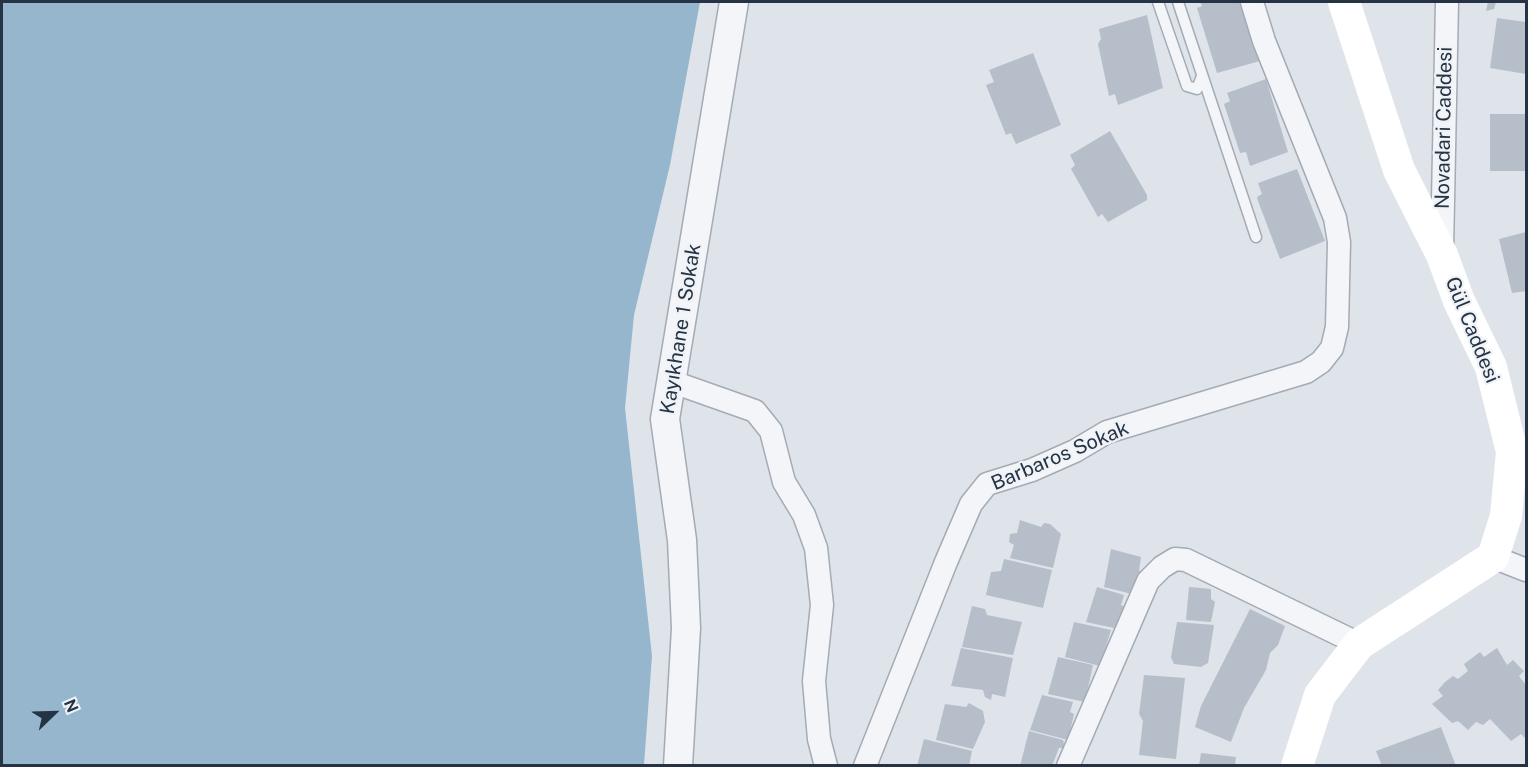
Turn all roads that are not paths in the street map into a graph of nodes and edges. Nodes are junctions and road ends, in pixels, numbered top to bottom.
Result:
1 (734, 2) edge
2 (1158, 2) edge
3 (1178, 2) edge
4 (1252, 2) edge
5 (1344, 2) edge
6 (1447, 2) edge
7 (1202, 76) junction
8 (1256, 237) dead end
9 (1442, 255) junction
10 (670, 381) junction
11 (1493, 557) junction
12 (1527, 570) edge
13 (1359, 644) junction
14 (678, 765) edge
15 (826, 765) edge
16 (865, 765) edge
17 (1068, 765) edge
18 (1297, 765) edge

1 - 10 street, Kayıkhane 1 Sokak
2 - 7 lane
3 - 7 lane
4 - 16 street, Barbaros Sokak
5 - 9 main road, Gül Caddesi
6 - 9 street, Novadari Caddesi
7 - 8 lane
9 - 11 main road, Gül Caddesi
10 - 14 street, Kayıkhane 1 Sokak
10 - 15 street
11 - 12 street
11 - 13 main road
13 - 17 street
13 - 18 main road

